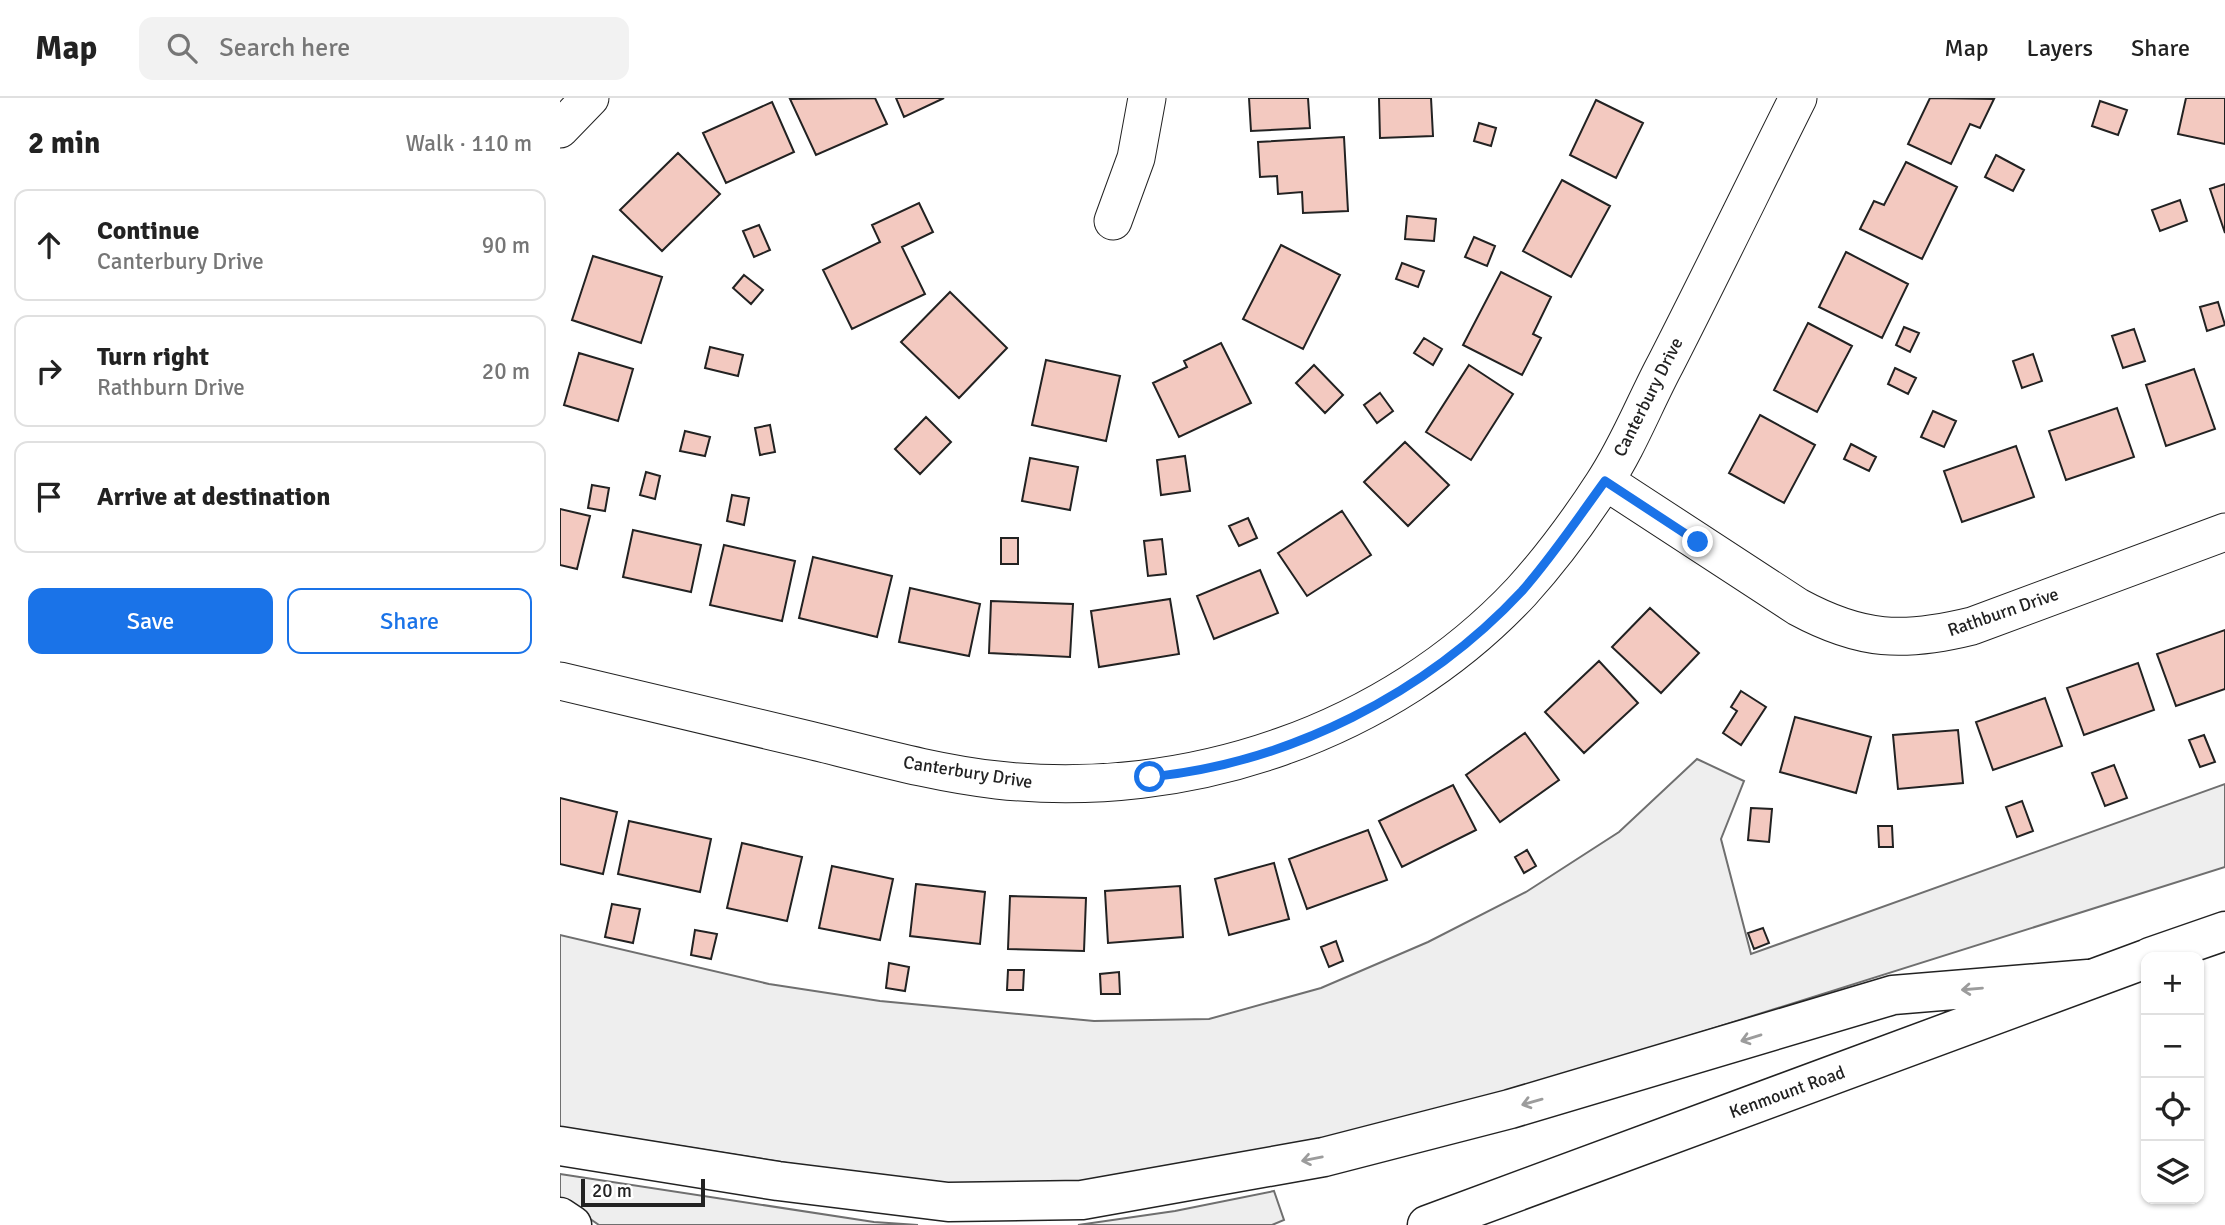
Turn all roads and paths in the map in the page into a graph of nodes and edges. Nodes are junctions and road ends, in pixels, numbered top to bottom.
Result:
1 (590, 98) edge
2 (1147, 98) edge
3 (1798, 98) edge
4 (560, 129) edge
5 (1113, 221) dead end
6 (1605, 481) junction
7 (2225, 532) edge
8 (560, 681) edge
9 (2225, 931) edge
10 (2165, 952) edge
11 (2141, 960) edge
12 (2088, 979) junction
13 (560, 1146) edge
14 (560, 1217) edge
15 (572, 1225) edge
16 (1427, 1225) edge

1 - 4 street
2 - 5 street
3 - 6 street, Canterbury Drive
6 - 7 street, Rathburn Drive
6 - 8 street, Canterbury Drive
9 - 10 main road, Kenmount Road
11 - 12 main road, Kenmount Road
12 -> 13 main road
12 - 16 main road, Kenmount Road
14 - 15 main road

